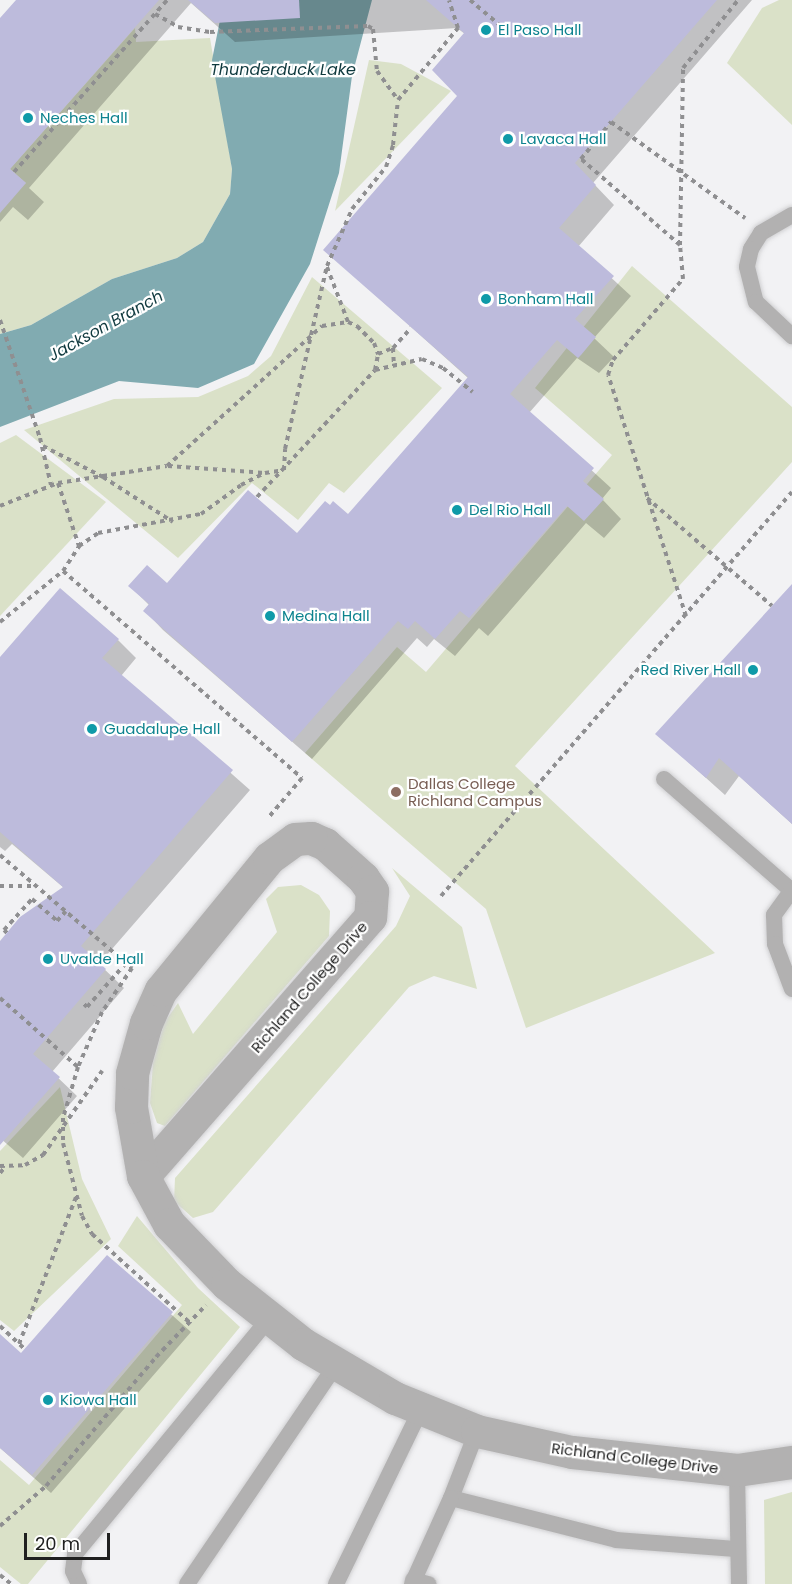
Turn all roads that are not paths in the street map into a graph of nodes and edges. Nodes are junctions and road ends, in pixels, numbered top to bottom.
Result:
1 (792, 215) edge
2 (792, 336) edge
3 (663, 779) dead end
4 (792, 890) edge
5 (792, 989) edge
6 (143, 1176) junction
7 (268, 1320) junction
8 (335, 1366) junction
9 (420, 1409) junction
10 (477, 1431) junction
11 (792, 1462) edge
12 (737, 1470) junction
13 (451, 1498) junction
14 (738, 1549) junction
15 (418, 1583) edge
16 (79, 1584) edge
17 (188, 1584) edge
18 (336, 1584) edge
19 (739, 1584) edge

1 - 2 lane
3 - 4 lane
4 - 5 lane
6 - 6 street, Richland College Drive
6 - 7 street, Richland College Drive
7 - 8 street, Richland College Drive
7 - 16 lane
8 - 9 street, Richland College Drive
8 - 17 lane
9 - 10 street, Richland College Drive
9 - 18 lane
10 - 12 street, Richland College Drive
10 - 13 lane
11 - 12 street, Richland College Drive
12 - 14 lane
13 - 14 lane
13 - 15 lane
14 - 19 lane

